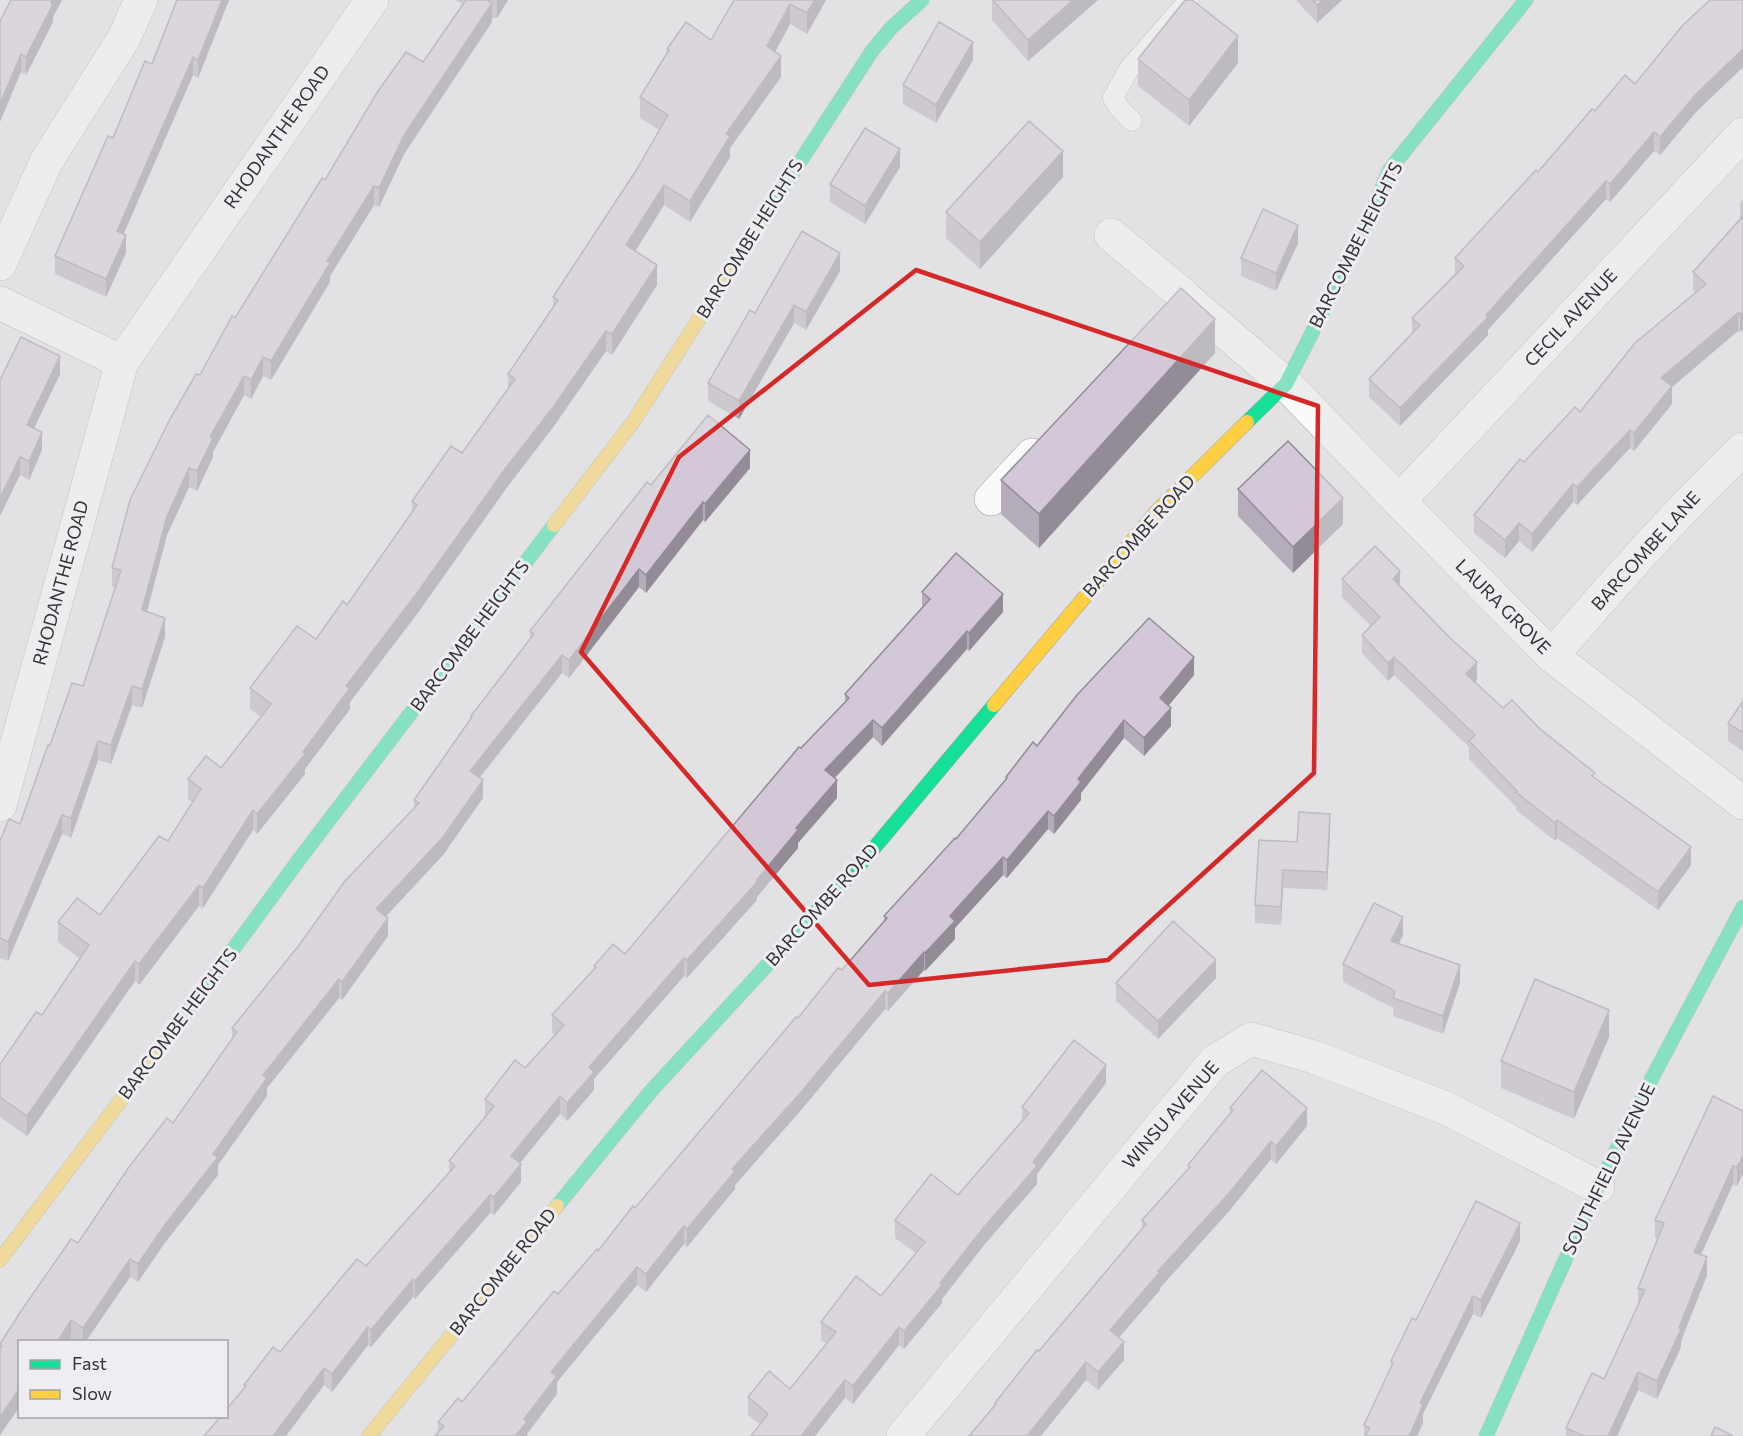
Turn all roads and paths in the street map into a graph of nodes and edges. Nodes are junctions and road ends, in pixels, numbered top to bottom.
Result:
1 (141, 0) edge
2 (372, 0) edge
3 (922, 0) edge
4 (1189, 0) edge
5 (1526, 0) edge
6 (1132, 121) dead end
7 (1743, 134) edge
8 (1111, 235) dead end
9 (0, 264) edge
10 (1182, 294) junction
11 (0, 303) edge
12 (1158, 319) edge
13 (122, 362) junction
14 (1286, 384) junction
15 (1055, 430) edge
16 (1743, 449) edge
17 (991, 500) dead end
18 (1399, 501) junction
19 (1552, 656) junction
20 (1743, 803) edge
21 (0, 805) edge
22 (1743, 907) edge
23 (1598, 1187) junction
24 (0, 1260) edge
25 (369, 1436) edge
26 (903, 1436) edge
27 (1486, 1436) edge

1 - 9 street
2 - 13 street, RHODANTHE ROAD
3 - 24 street, BARCOMBE HEIGHTS
4 - 6 lane
5 - 14 street, BARCOMBE HEIGHTS
7 - 18 street, CECIL AVENUE
8 - 10 street, LAURA GROVE
10 - 12 street
10 - 14 street, LAURA GROVE
11 - 13 street
13 - 21 street, RHODANTHE ROAD
14 - 18 street, LAURA GROVE
14 - 25 street, BARCOMBE ROAD
15 - 17 street
16 - 19 street, BARCOMBE LANE
18 - 19 street, LAURA GROVE
19 - 20 street, LAURA GROVE
22 - 23 street, SOUTHFIELD AVENUE
23 - 26 street, WINSU AVENUE
23 - 27 street, SOUTHFIELD AVENUE

